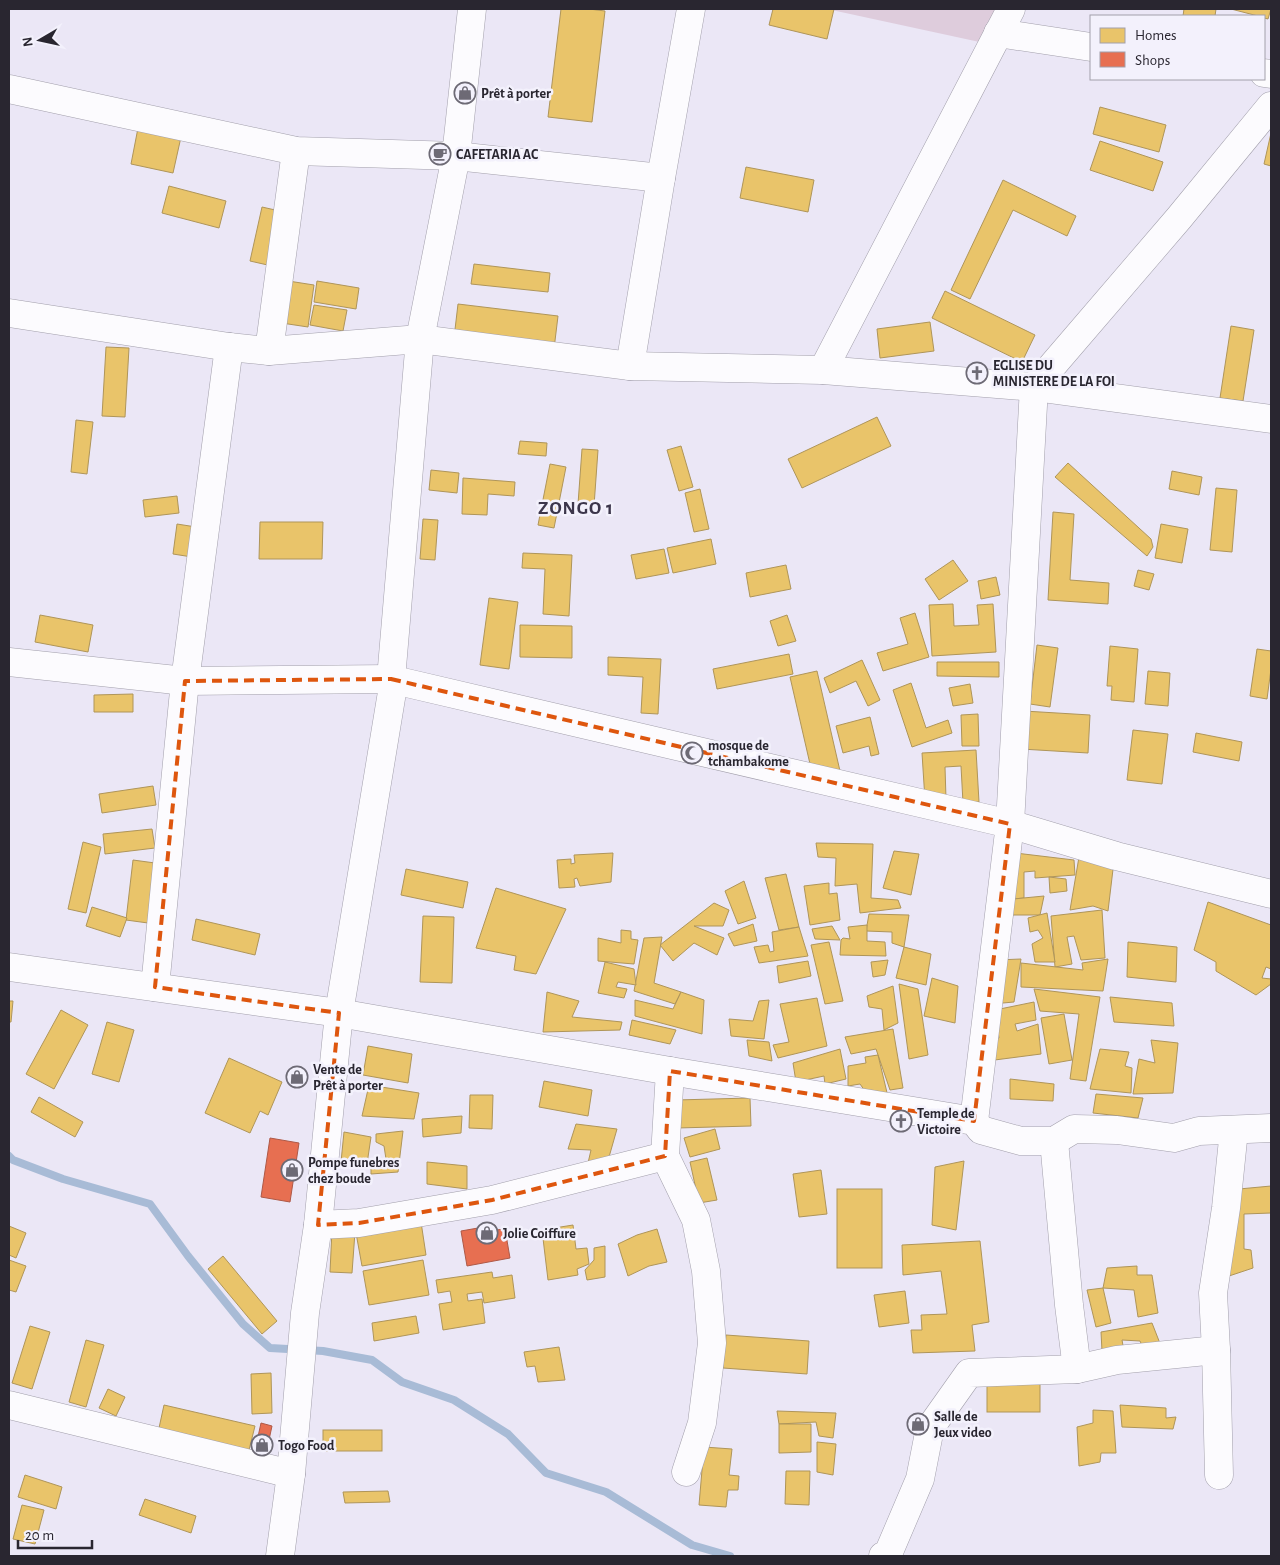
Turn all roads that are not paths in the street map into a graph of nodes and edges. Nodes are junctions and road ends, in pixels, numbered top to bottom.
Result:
1 (472, 9) edge
2 (691, 9) edge
3 (1011, 9) edge
4 (998, 33) junction
5 (1090, 47) edge
6 (9, 89) edge
7 (1271, 106) edge
8 (296, 151) junction
9 (456, 156) junction
10 (661, 178) junction
11 (9, 313) edge
12 (420, 339) junction
13 (229, 348) junction
14 (269, 351) junction
15 (630, 366) junction
16 (823, 370) junction
17 (1034, 387) junction
18 (1271, 419) edge
19 (9, 662) edge
20 (393, 679) junction
21 (186, 681) junction
22 (1010, 824) junction
23 (1271, 894) edge
24 (9, 967) edge
25 (155, 987) junction
26 (339, 1013) junction
27 (670, 1071) junction
28 (974, 1121) junction
29 (1271, 1128) edge
30 (1234, 1130) junction
31 (1054, 1140) junction
32 (665, 1156) junction
33 (318, 1225) junction
34 (1216, 1350) junction
35 (1077, 1369) junction
36 (9, 1405) edge
37 (686, 1472) dead end
38 (291, 1474) junction
39 (1219, 1475) dead end
40 (280, 1556) edge
41 (883, 1556) edge

1 - 9 street
2 - 10 street
3 - 4 street
4 - 5 street
4 - 16 street
6 - 8 street
7 - 17 street
8 - 9 street
8 - 14 street
9 - 10 street
9 - 12 street
10 - 15 street
11 - 13 street
12 - 14 street
12 - 15 street
12 - 20 street
13 - 14 street
13 - 21 street
15 - 16 street
16 - 17 street
17 - 18 street
17 - 22 street
19 - 21 street
20 - 21 street
20 - 22 street
20 - 26 street
21 - 25 street
22 - 23 street
22 - 28 street
24 - 25 street
25 - 26 street
26 - 27 street
26 - 33 street
27 - 28 street
27 - 32 street
28 - 31 street
29 - 30 street
30 - 31 street
30 - 34 street
31 - 35 street
32 - 33 street
32 - 37 street
33 - 38 street
34 - 35 street
34 - 39 street
35 - 41 street
36 - 38 street
38 - 40 street

